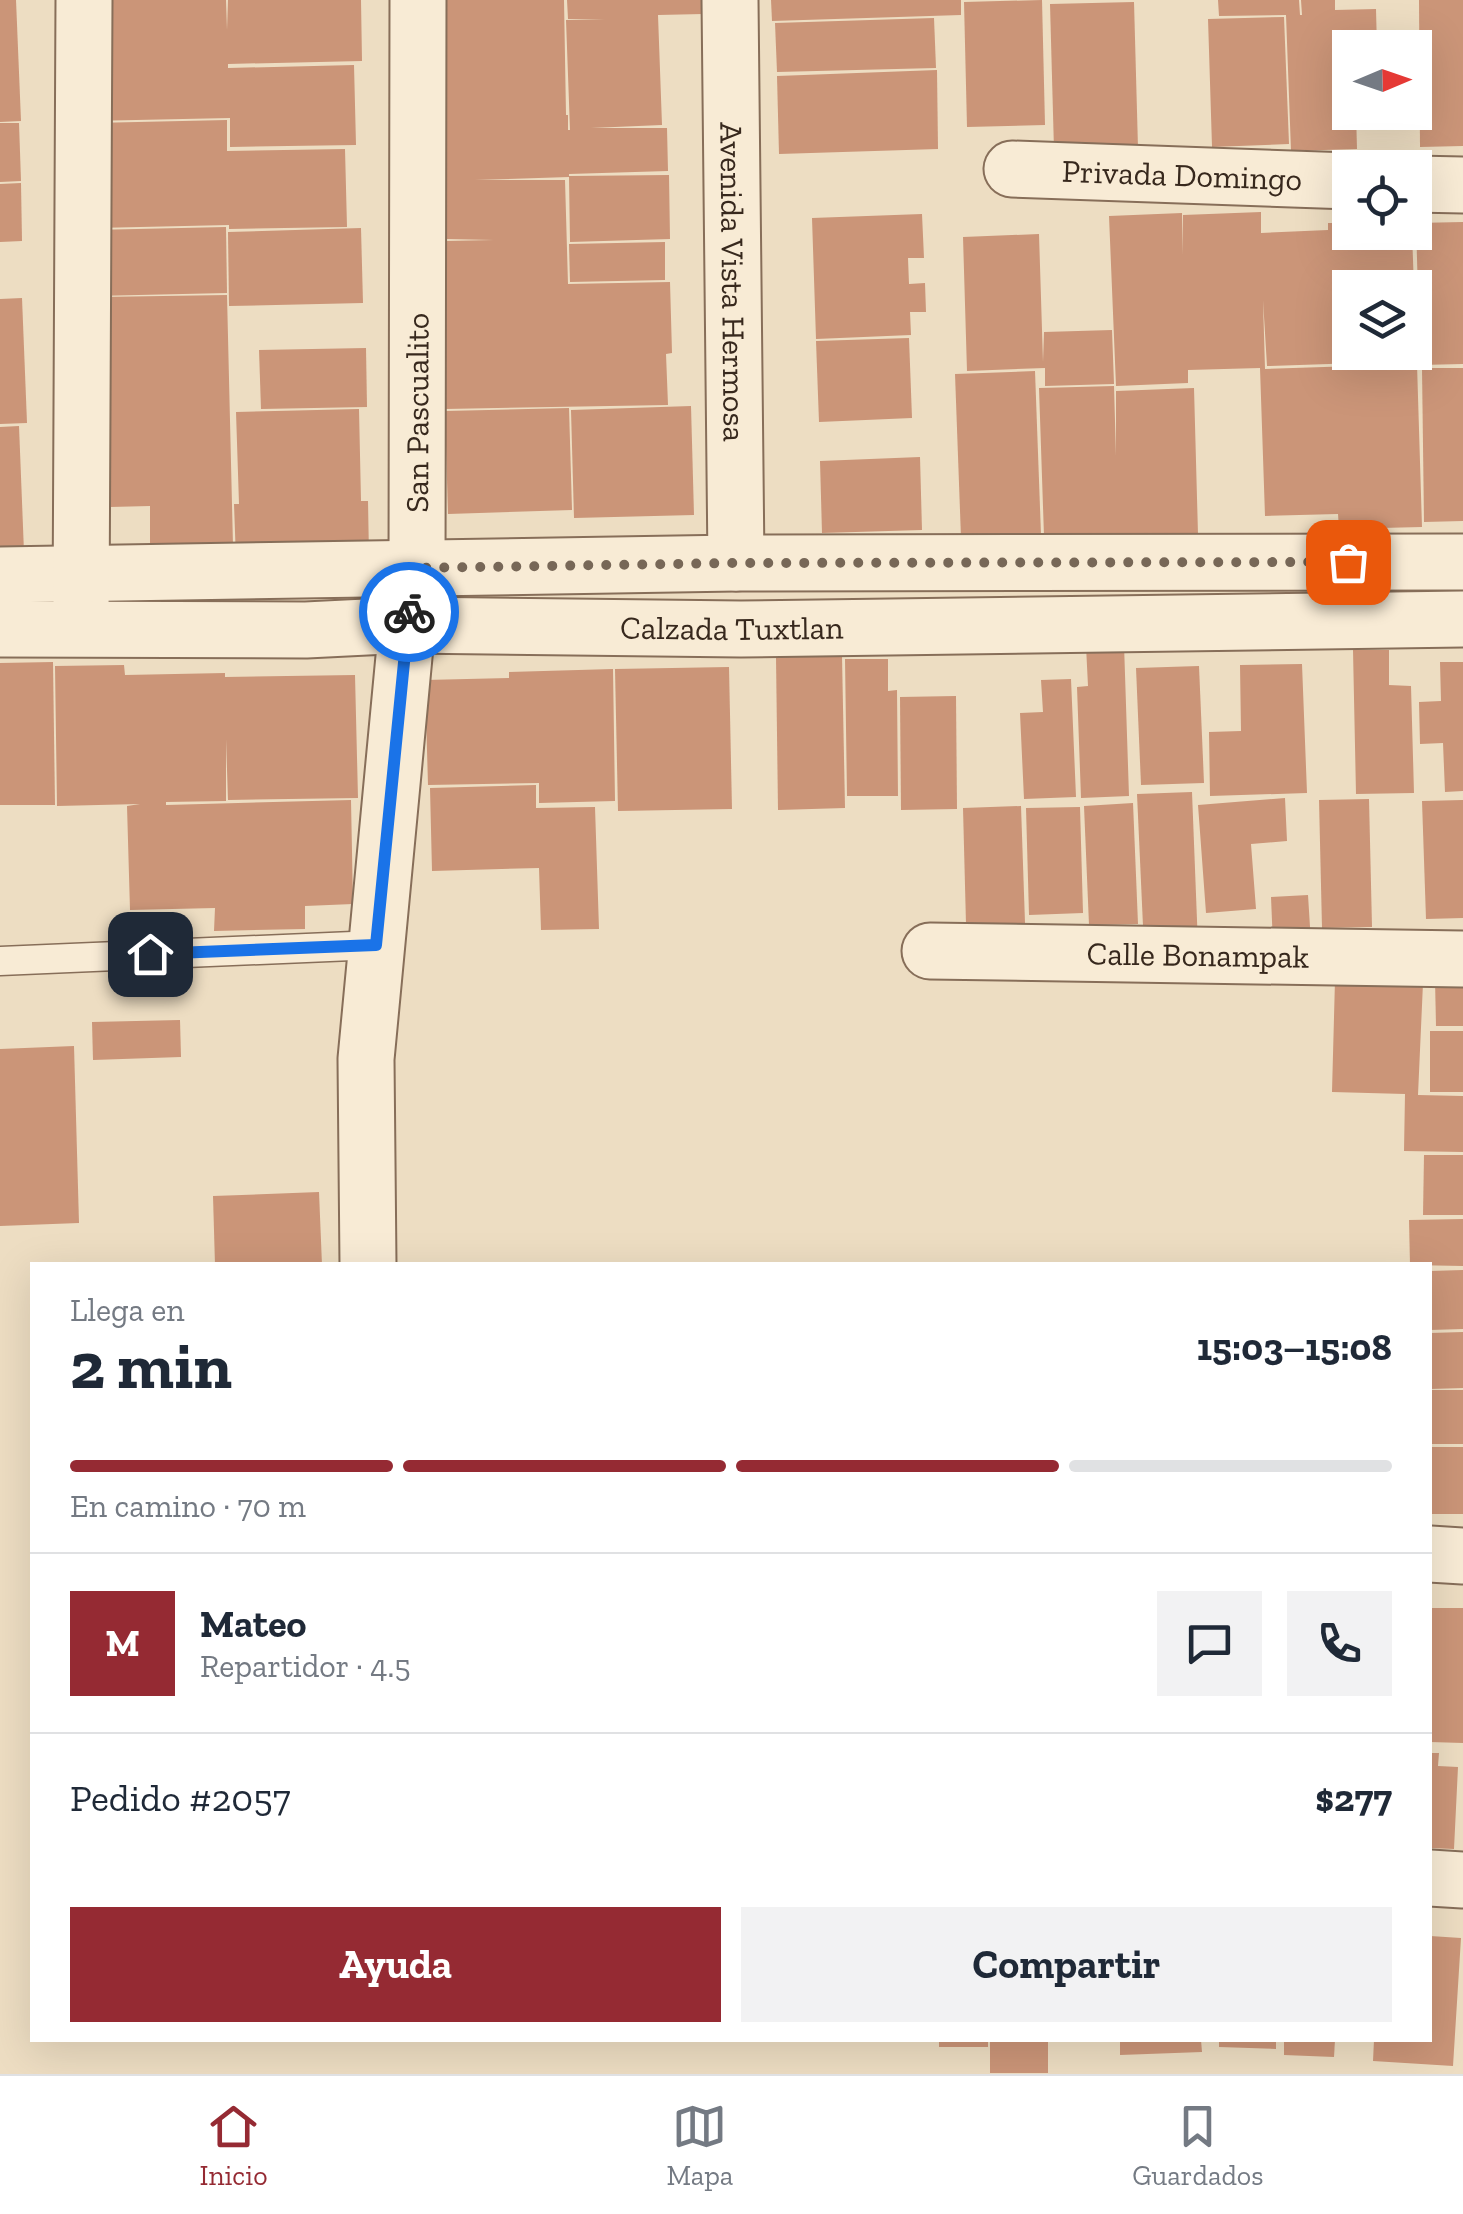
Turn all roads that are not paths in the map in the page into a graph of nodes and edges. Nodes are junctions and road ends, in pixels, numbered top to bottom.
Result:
1 (84, 0) edge
2 (418, 0) edge
3 (730, 0) edge
4 (1012, 169) dead end
5 (1332, 180) edge
6 (1432, 184) edge
7 (1463, 185) edge
8 (1463, 562) edge
9 (736, 563) junction
10 (417, 568) junction
11 (80, 574) junction
12 (0, 575) edge
13 (1463, 619) edge
14 (407, 625) junction
15 (82, 628) junction
16 (0, 629) edge
17 (376, 945) junction
18 (930, 950) dead end
19 (1463, 959) edge
20 (0, 961) edge
21 (368, 1262) edge
22 (1432, 1554) edge
23 (1463, 1556) edge
24 (1432, 1878) edge
25 (1463, 1880) edge

1 - 11 street
2 - 10 street, San Pascualito
3 - 9 street, Avenida Vista Hermosa
4 - 5 street, Privada Domingo
6 - 7 street
8 - 9 street, Calzada Tuxtlan
9 - 10 street, Calzada Tuxtlan
10 - 11 street, Calzada Tuxtlan
10 - 14 street, San Pascualito
11 - 12 street, Calzada Tuxtlan
11 - 15 street
13 - 14 street, Calzada Tuxtlan
14 - 15 street, Calzada Tuxtlan
14 - 17 street, San Pascualito
15 - 16 street, Calzada Tuxtlan
17 - 20 lane
17 - 21 street, San Pascualito
18 - 19 street, Calle Bonampak
22 - 23 street
24 - 25 street

